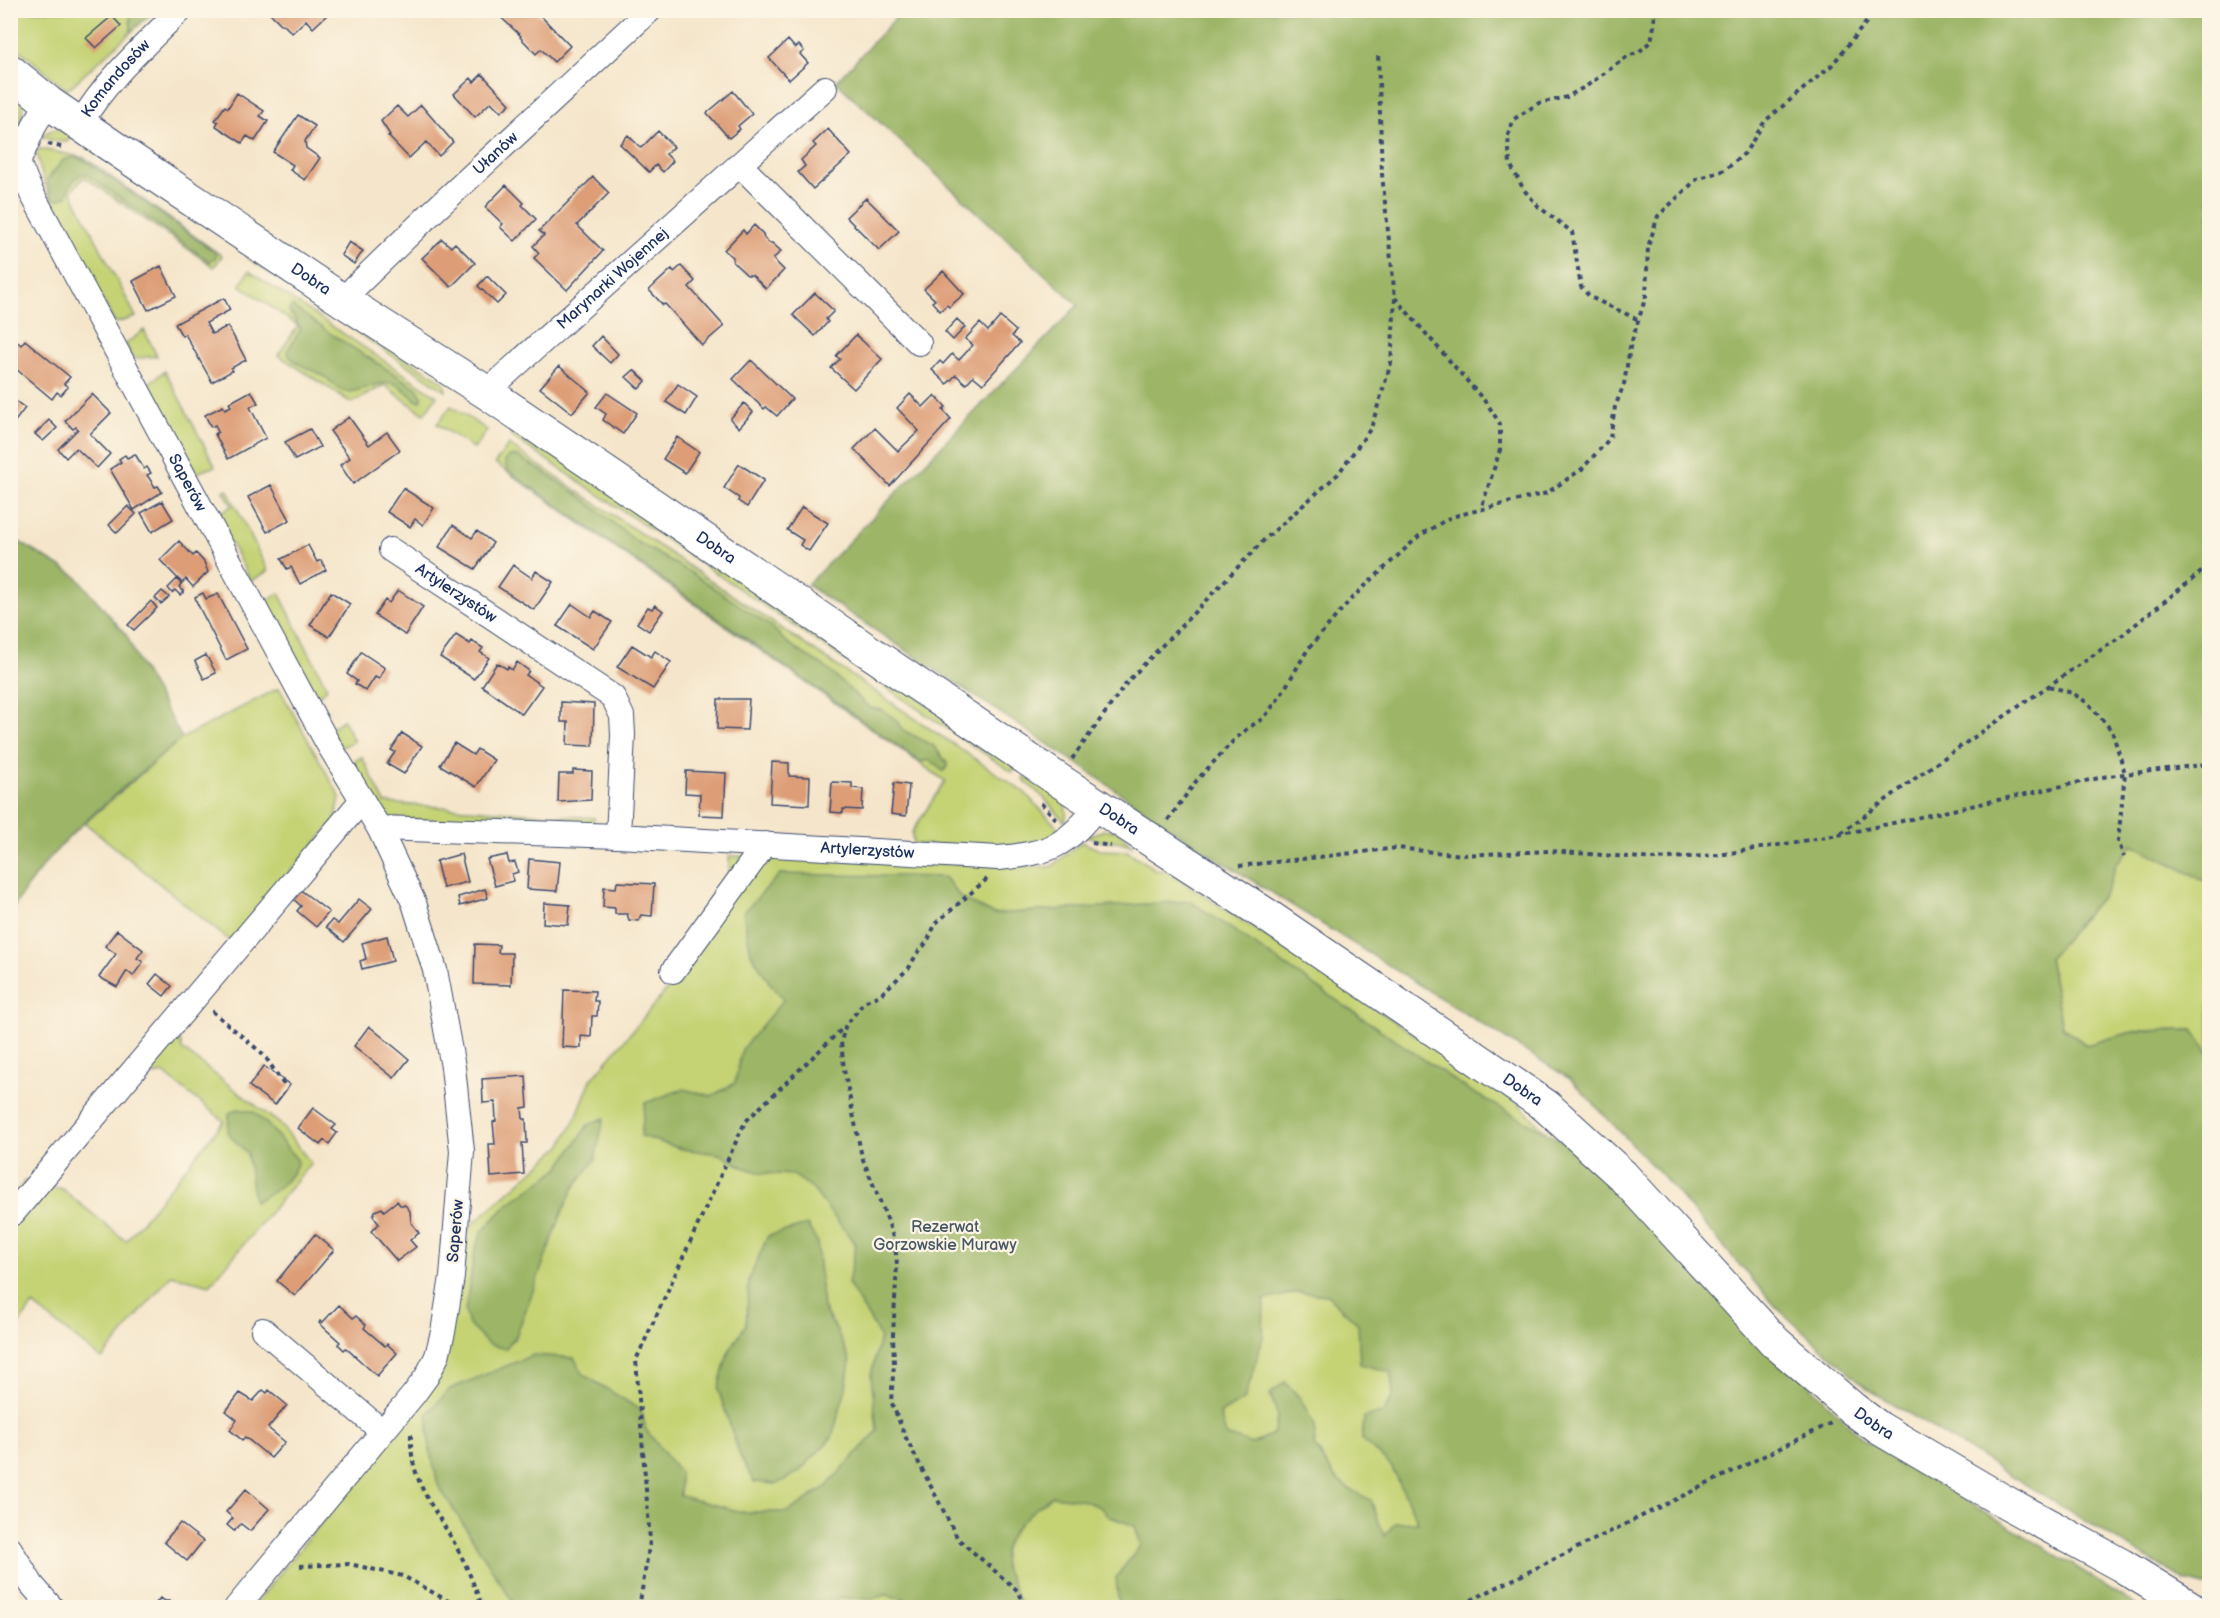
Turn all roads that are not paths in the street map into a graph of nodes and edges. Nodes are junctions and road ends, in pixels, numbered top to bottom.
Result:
1 (180, 10) edge
2 (650, 10) edge
3 (10, 71) edge
4 (825, 88) dead end
5 (49, 103) junction
6 (80, 124) junction
7 (740, 165) junction
8 (14, 166) edge
9 (345, 302) junction
10 (919, 343) dead end
11 (486, 392) junction
12 (391, 550) dead end
13 (362, 800) junction
14 (1099, 804) junction
15 (379, 828) junction
16 (618, 836) junction
17 (765, 844) junction
18 (673, 971) dead end
19 (13, 1213) dead end
20 (263, 1330) dead end
21 (382, 1431) junction
22 (10, 1549) edge
23 (52, 1608) edge
24 (236, 1608) edge
25 (2192, 1608) edge

1 - 6 street, Komandosów
2 - 9 street, Ułanów
3 - 5 street, Dobra
4 - 7 street, Marynarki Wojennej
5 - 6 street, Dobra
5 - 8 street
6 - 9 street, Dobra
7 - 10 street
7 - 11 street, Marynarki Wojennej
8 - 13 street, Saperów
9 - 11 street, Dobra
11 - 14 street, Dobra
12 - 16 street, Artylerzystów
13 - 15 street, Saperów
13 - 19 street
14 - 17 street, Artylerzystów
14 - 25 street, Dobra
15 - 16 street, Artylerzystów
15 - 21 street, Saperów
16 - 17 street, Artylerzystów
17 - 18 street
20 - 21 street
21 - 24 street, Saperów
22 - 23 street

